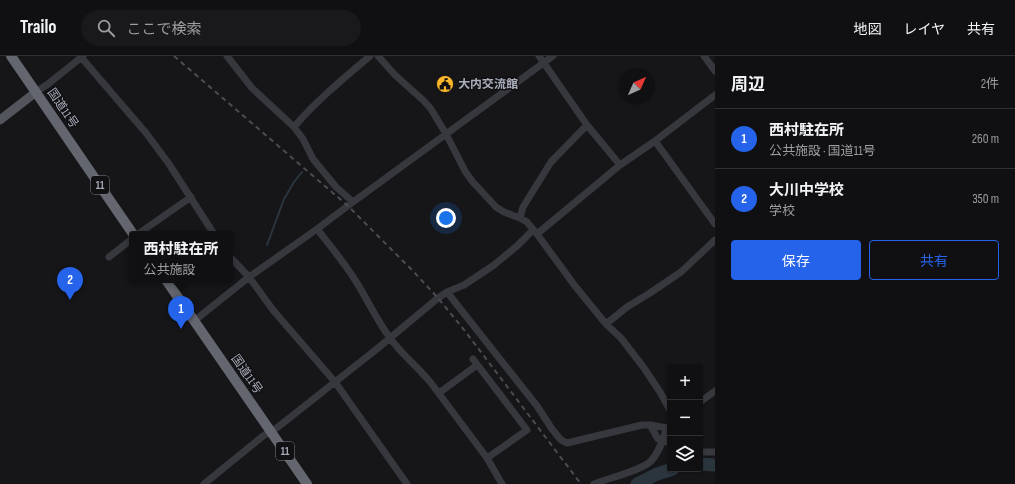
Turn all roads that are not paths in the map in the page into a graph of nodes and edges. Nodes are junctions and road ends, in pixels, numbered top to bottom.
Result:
1 (11, 56) edge
2 (227, 56) edge
3 (370, 56) edge
4 (378, 56) edge
5 (539, 56) edge
6 (553, 56) edge
7 (704, 56) edge
8 (81, 57) edge
9 (544, 63) junction
10 (715, 71) edge
11 (36, 92) junction
12 (715, 95) edge
13 (0, 120) edge
14 (587, 125) junction
15 (294, 127) junction
16 (446, 134) junction
17 (655, 141) junction
18 (620, 164) junction
19 (191, 197) junction
20 (352, 202) junction
21 (520, 218) junction
22 (715, 224) edge
23 (317, 229) junction
24 (131, 231) edge
25 (142, 231) edge
26 (212, 231) edge
27 (535, 232) junction
28 (129, 240) edge
29 (715, 240) edge
30 (109, 257) dead end
31 (233, 260) edge
32 (249, 277) junction
33 (168, 283) edge
34 (447, 292) junction
35 (194, 321) junction
36 (606, 324) junction
37 (390, 338) junction
38 (335, 382) junction
39 (715, 391) edge
40 (439, 393) junction
41 (703, 400) edge
42 (667, 405) edge
43 (650, 425) junction
44 (667, 427) edge
45 (271, 431) junction
46 (667, 431) edge
47 (662, 440) junction
48 (667, 442) edge
49 (703, 452) edge
50 (715, 452) edge
51 (487, 458) junction
52 (204, 484) edge
53 (307, 484) edge
54 (406, 484) edge
55 (502, 484) edge
56 (594, 484) edge

1 - 11 highway, 国道11号 / 11
2 - 15 street
3 - 15 street
4 - 16 street
5 - 9 street
6 - 9 street
7 - 10 street
8 - 11 street
8 - 19 street
9 - 14 street
9 - 16 street
11 - 13 main road
11 - 24 highway, 国道11号 / 11
12 - 17 street
14 - 18 street
14 - 21 street
15 - 20 street
16 - 20 street
16 - 21 street
17 - 18 street
17 - 22 street
18 - 27 street
19 - 25 street
19 - 26 street
20 - 23 street
21 - 27 street
23 - 32 street
23 - 37 street
27 - 34 street
27 - 36 street
28 - 30 street
29 - 36 street
31 - 32 street
32 - 35 street
32 - 38 street
33 - 35 highway, 国道11号 / 11
34 - 37 street
34 - 43 street
35 - 45 highway, 国道11号 / 11
36 - 42 street
37 - 38 street
37 - 40 street
38 - 45 street
38 - 54 street
39 - 41 street
40 - 51 street
40 - 51 street
43 - 44 street
43 - 47 street
45 - 52 street
45 - 53 highway, 国道11号 / 11
46 - 47 street
47 - 48 street
47 - 56 street
49 - 50 street
51 - 55 street

